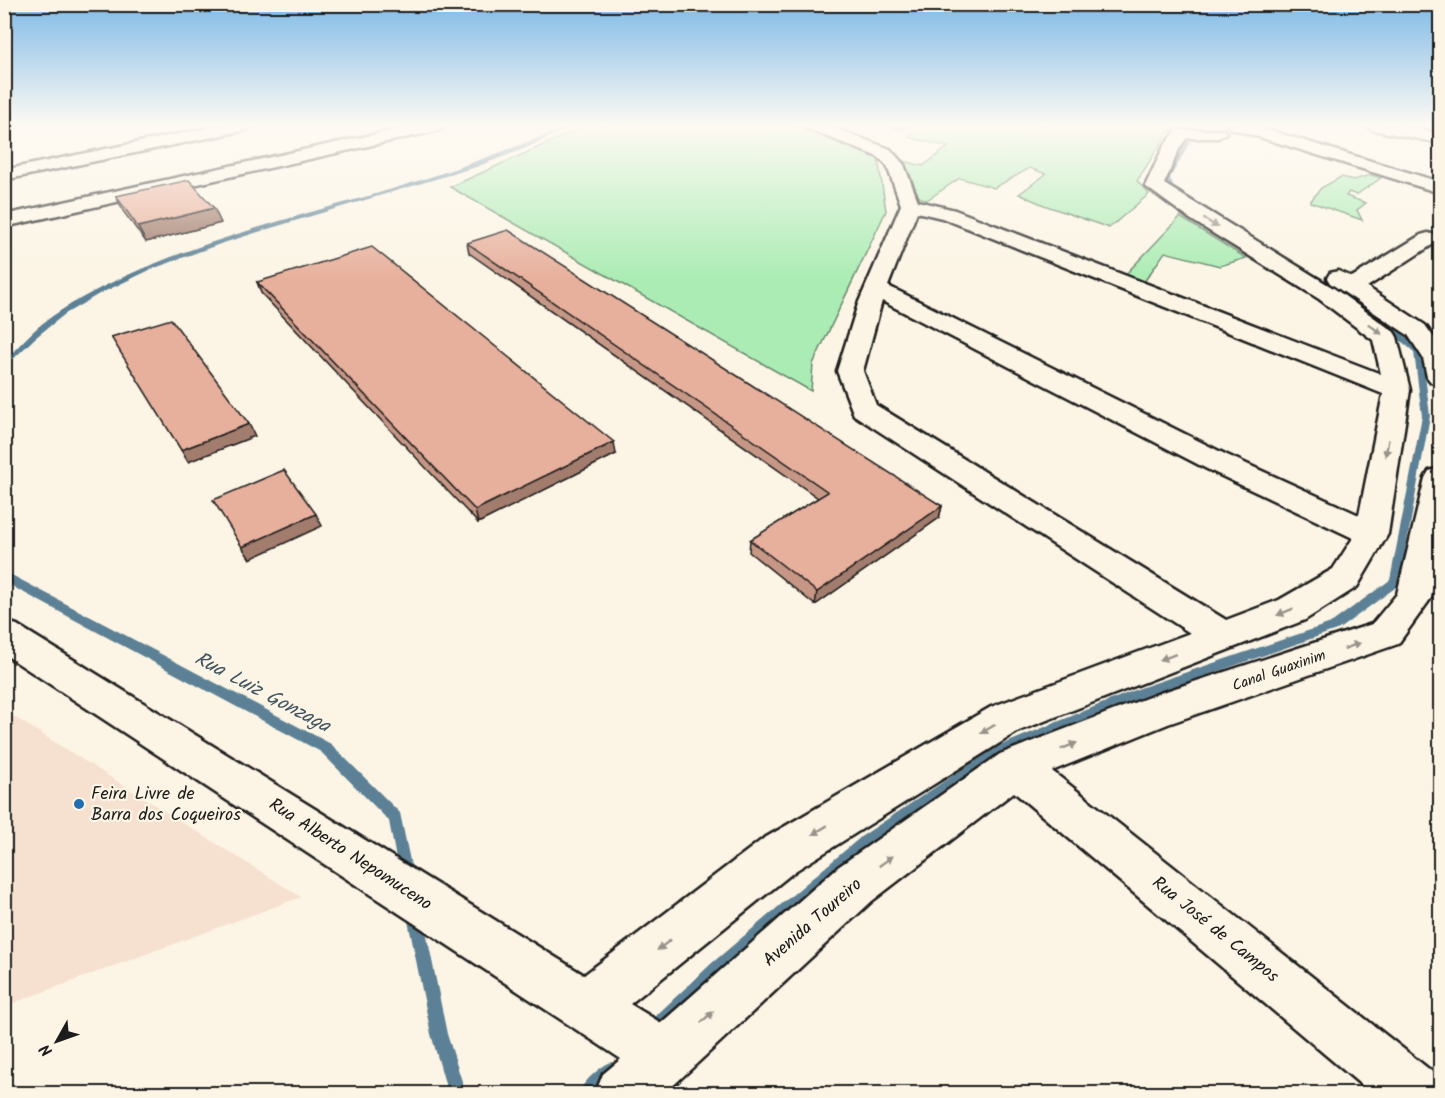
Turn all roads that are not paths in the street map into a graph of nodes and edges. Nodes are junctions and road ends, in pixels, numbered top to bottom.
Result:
1 (207, 176) edge
2 (899, 176) edge
3 (1158, 176) edge
4 (1175, 176) edge
5 (1401, 176) edge
6 (1440, 188) edge
7 (910, 205) junction
8 (4, 221) edge
9 (1428, 239) dead end
10 (1352, 287) junction
11 (876, 289) junction
12 (1440, 377) edge
13 (1397, 390) junction
14 (1440, 478) edge
15 (1372, 534) junction
16 (4, 635) edge
17 (1223, 636) junction
18 (1015, 767) junction
19 (587, 1005) junction
20 (664, 1056) junction
21 (623, 1094) edge
22 (1415, 1094) edge

1 - 8 street
2 - 7 street
3 -> 13 street
4 - 10 street
5 - 6 street
7 - 11 street
7 - 13 street
9 - 10 street
10 - 12 street
11 - 15 street
11 - 17 street
13 -> 15 street
18 -> 14 street, Canal Guaxinim
15 -> 17 street
16 - 19 street, Rua Alberto Nepomuceno
17 -> 19 street
20 -> 18 street, Avenida Toureiro
18 - 22 street, Rua José de Campos
19 - 20 street, Rua Alberto Nepomuceno
20 - 21 street, Avenida Toureiro

